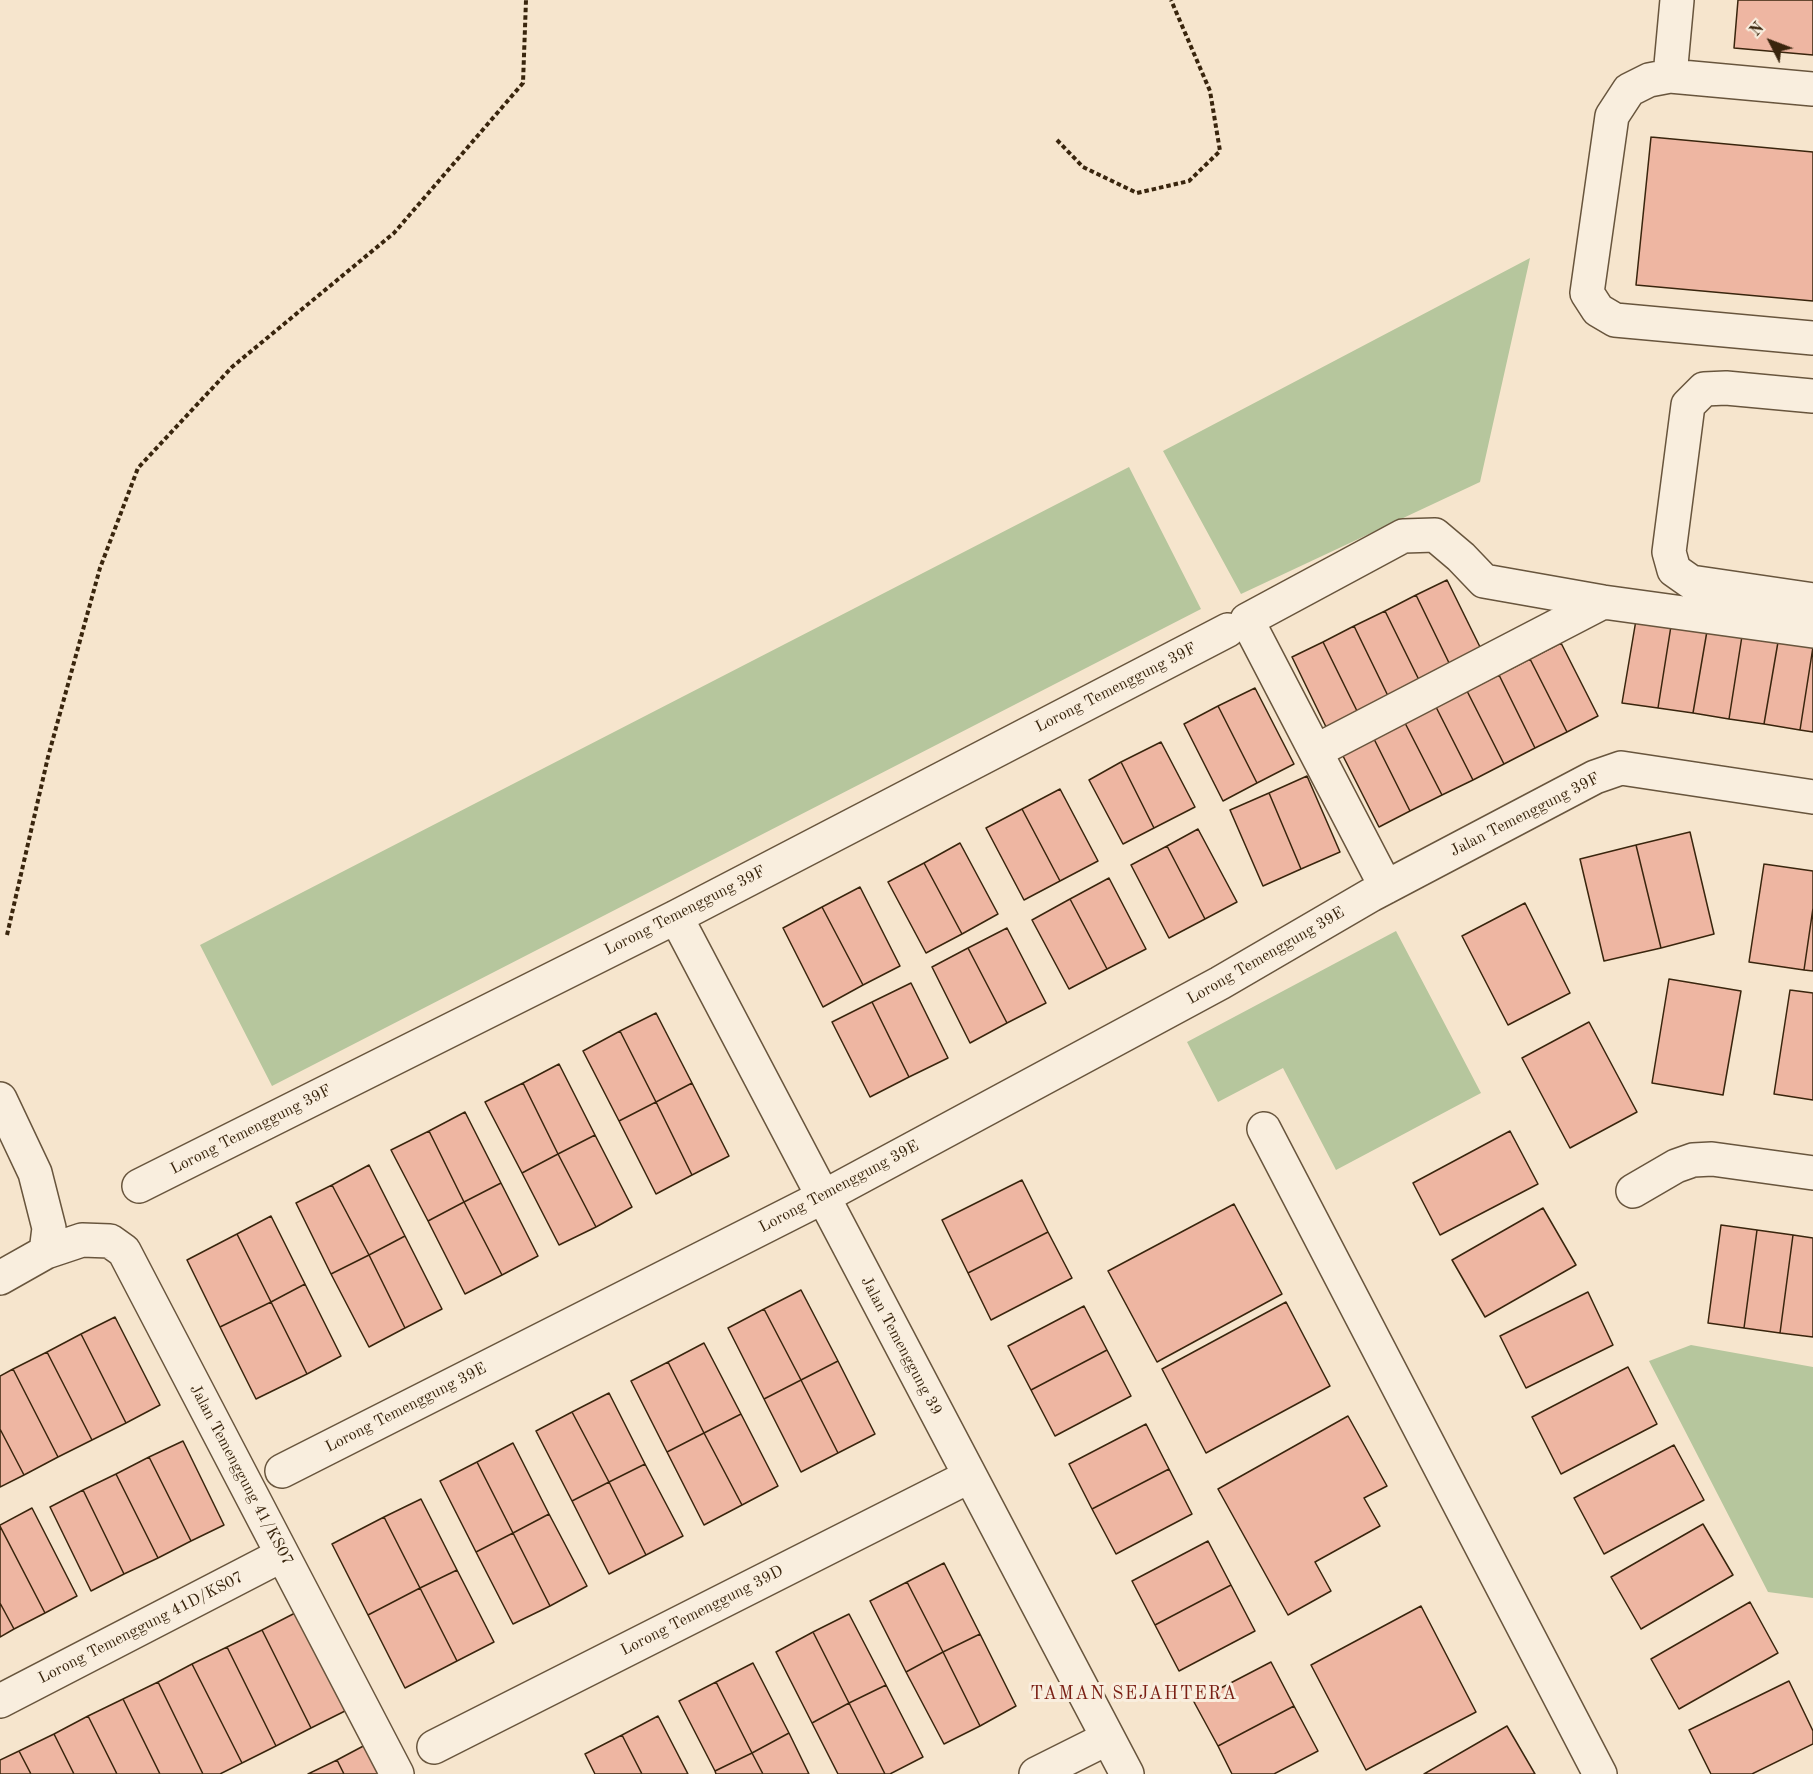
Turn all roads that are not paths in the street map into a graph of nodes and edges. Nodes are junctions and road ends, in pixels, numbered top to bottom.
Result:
1 (1677, 0) edge
2 (1670, 76) junction
3 (1813, 89) edge
4 (1813, 338) edge
5 (1813, 396) edge
6 (1813, 600) edge
7 (1603, 602) junction
8 (1238, 625) junction
9 (1813, 631) edge
10 (1316, 751) junction
11 (1813, 797) edge
12 (1386, 887) junction
13 (676, 917) junction
14 (0, 1099) edge
15 (1264, 1129) dead end
16 (1813, 1173) edge
17 (139, 1186) dead end
18 (1634, 1191) dead end
19 (823, 1197) junction
20 (45, 1252) junction
21 (0, 1278) edge
22 (282, 1471) dead end
23 (970, 1476) junction
24 (282, 1555) junction
25 (0, 1701) edge
26 (1108, 1738) junction
27 (434, 1747) dead end
28 (397, 1774) edge
29 (1036, 1774) edge
30 (1127, 1774) edge
31 (1600, 1774) edge

1 - 2 street
2 - 3 street
2 - 4 street
5 - 6 street
7 - 8 street, Lorong Temenggung 39F
7 - 9 street
7 - 10 street
8 - 10 street
8 - 13 street, Lorong Temenggung 39F
10 - 12 street
11 - 12 street, Jalan Temenggung 39F
12 - 19 street, Lorong Temenggung 39E
13 - 17 street, Lorong Temenggung 39F
13 - 19 street, Jalan Temenggung 39
14 - 20 street
15 - 31 street
16 - 18 street
19 - 22 street, Lorong Temenggung 39E
19 - 23 street, Jalan Temenggung 39
20 - 21 street, Jalan Temenggung 41/KS07
20 - 24 street, Jalan Temenggung 41/KS07
23 - 26 street, Jalan Temenggung 39
23 - 27 street, Lorong Temenggung 39D
24 - 25 street, Lorong Temenggung 41D/KS07
24 - 28 street, Jalan Temenggung 41/KS07
26 - 29 street
26 - 30 street, Jalan Temenggung 39

